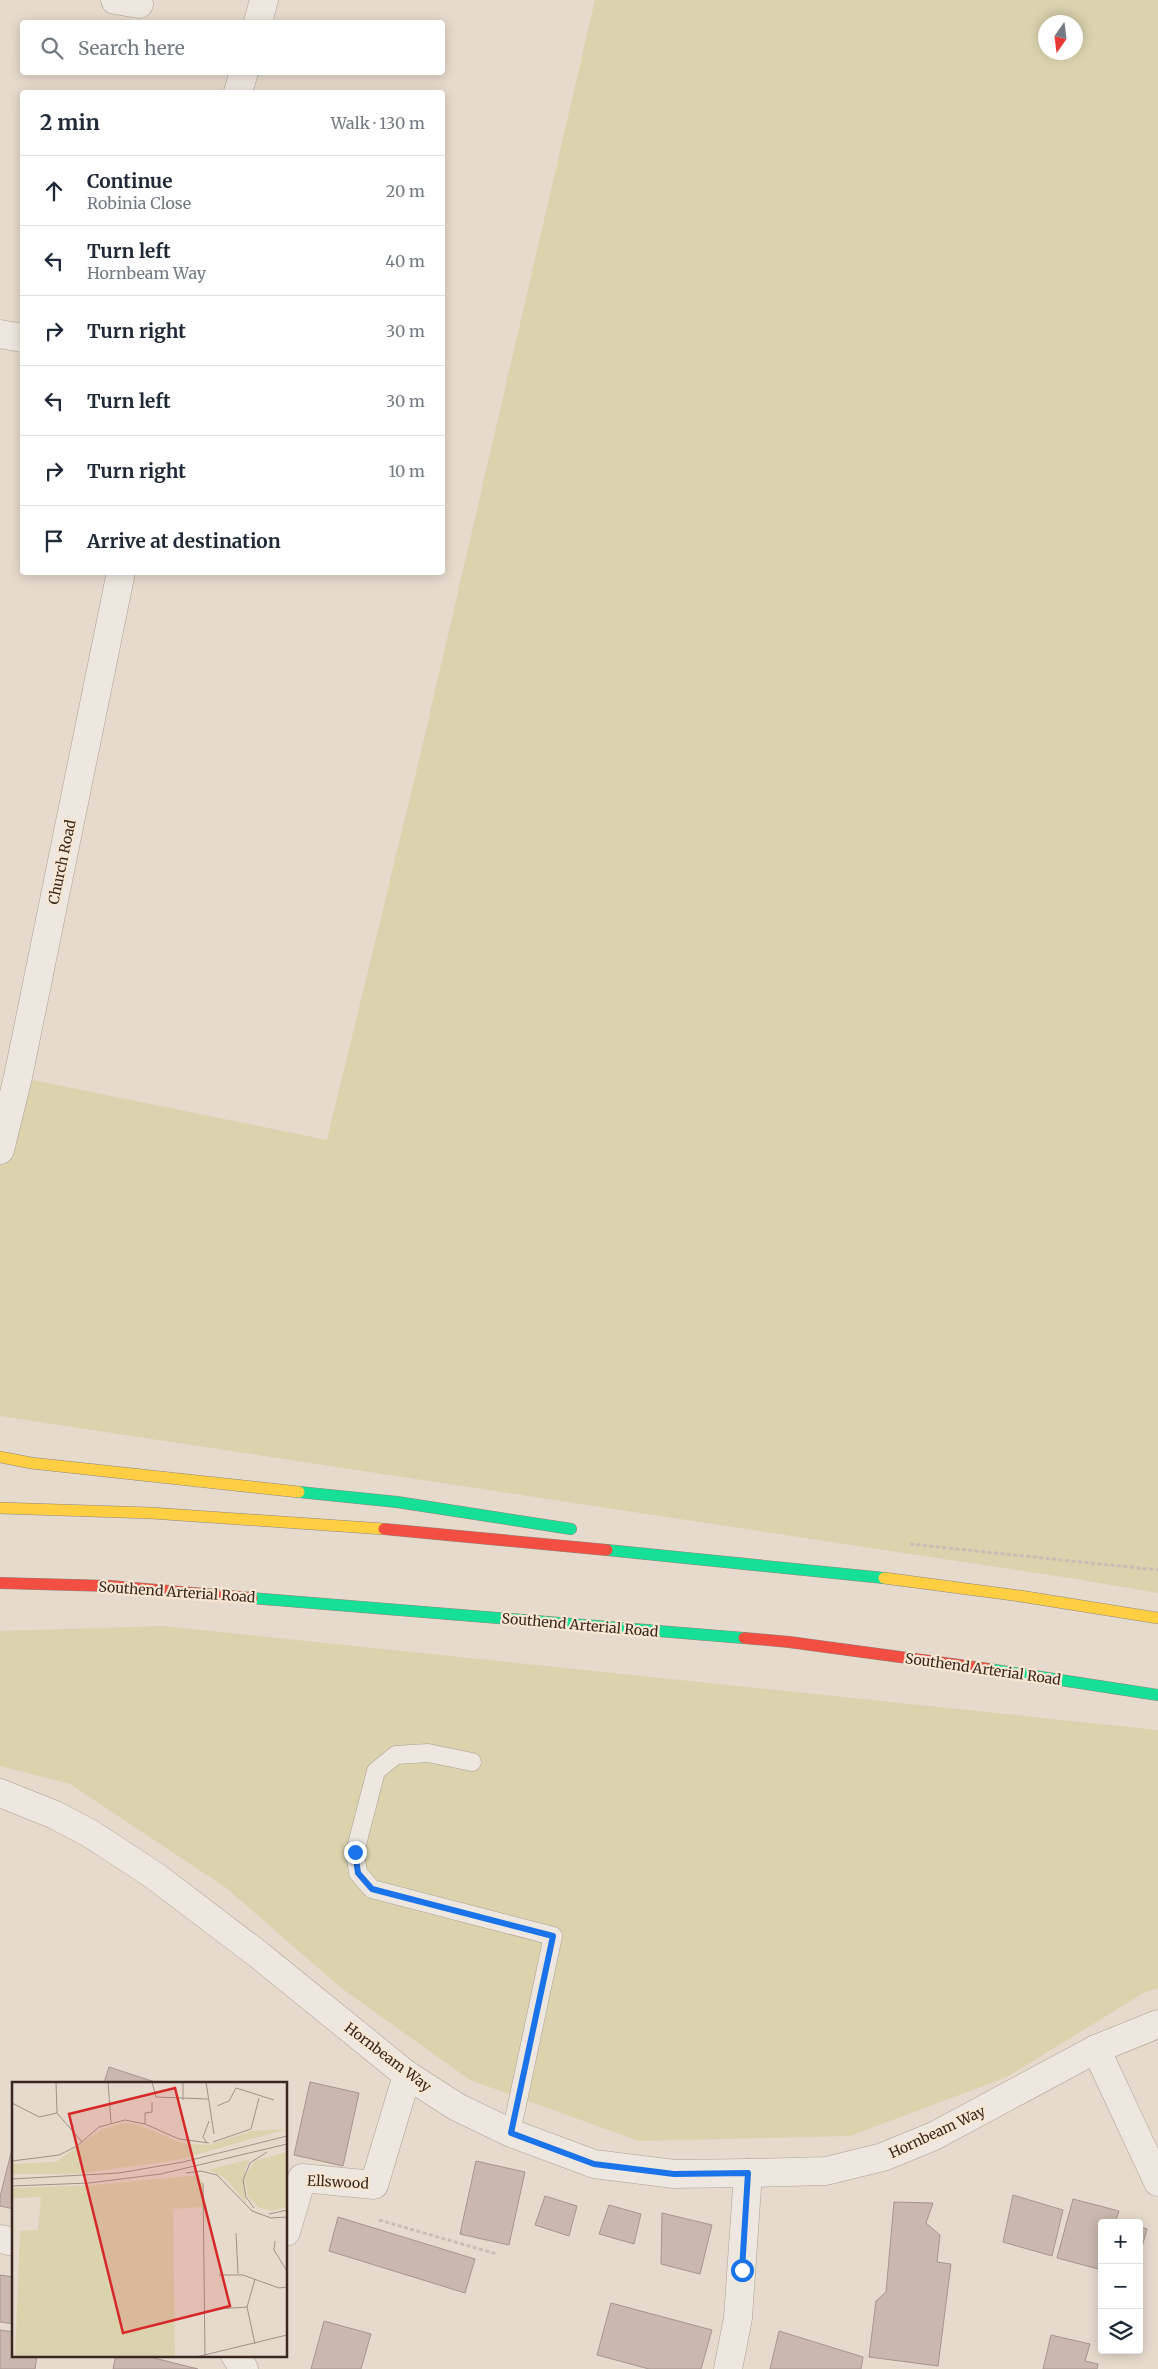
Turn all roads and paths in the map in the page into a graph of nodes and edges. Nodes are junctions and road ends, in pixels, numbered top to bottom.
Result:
1 (264, 0) edge
2 (259, 20) edge
3 (243, 75) edge
4 (239, 90) edge
5 (0, 334) edge
6 (20, 338) edge
7 (120, 575) edge
8 (0, 1150) edge
9 (0, 1457) edge
10 (0, 1508) edge
11 (583, 1531) dead end
12 (671, 1544) dead end
13 (866, 1574) junction
14 (0, 1583) edge
15 (1158, 1618) edge
16 (1158, 1695) edge
17 (472, 1762) dead end
18 (0, 1793) edge
19 (1158, 2024) edge
20 (1096, 2049) junction
21 (407, 2075) junction
22 (511, 2133) junction
23 (748, 2173) junction
24 (1158, 2182) edge
25 (374, 2219) dead end
26 (288, 2225) edge
27 (497, 2254) dead end
28 (237, 2356) edge
29 (244, 2369) edge
30 (728, 2369) edge

1 - 2 street
3 - 4 street
5 - 6 street
7 - 8 street, Church Road
9 - 11 highway
10 - 13 highway
12 - 13 highway
13 - 15 highway
14 - 16 highway, Southend Arterial Road
17 - 22 lane
18 - 21 street, Hornbeam Way
19 - 20 street, Hornbeam Way
20 - 23 street, Hornbeam Way
20 - 24 street
21 - 22 street, Hornbeam Way
21 - 26 street, Ellswood
22 - 23 street, Hornbeam Way
23 - 30 street
25 - 27 path
28 - 29 street

